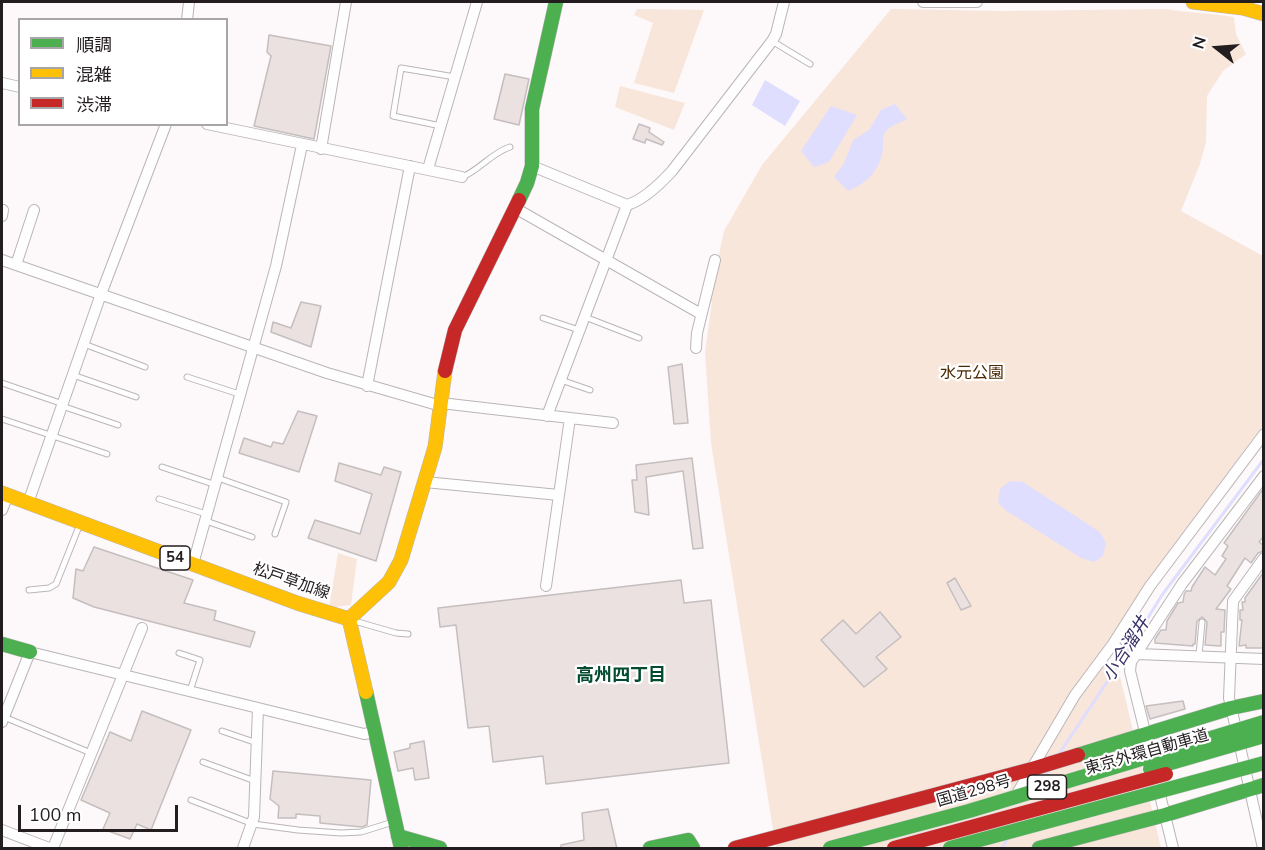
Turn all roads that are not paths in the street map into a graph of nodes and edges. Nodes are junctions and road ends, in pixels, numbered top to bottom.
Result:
1 (189, 2) edge
2 (346, 2) edge
3 (477, 2) edge
4 (556, 2) edge
5 (784, 2) edge
6 (923, 2) edge
7 (976, 2) edge
8 (1193, 2) edge
9 (1262, 16) edge
10 (187, 18) edge
11 (772, 41) junction
12 (810, 64) dead end
13 (455, 76) junction
14 (2, 83) edge
15 (18, 87) edge
16 (165, 126) edge
17 (216, 126) edge
18 (441, 126) junction
19 (302, 145) junction
20 (510, 147) dead end
21 (321, 149) junction
22 (410, 166) junction
23 (531, 166) junction
24 (428, 170) junction
25 (462, 177) joint
26 (627, 205) junction
27 (515, 208) junction
28 (34, 210) dead end
29 (2, 260) edge
30 (606, 260) junction
31 (715, 260) dead end
32 (16, 265) junction
33 (101, 294) junction
34 (701, 314) junction
35 (584, 317) junction
36 (543, 318) dead end
37 (579, 330) junction
38 (639, 338) dead end
39 (84, 344) junction
40 (255, 348) junction
41 (696, 348) dead end
42 (145, 367) dead end
43 (73, 375) junction
44 (187, 377) dead end
45 (560, 379) junction
46 (2, 383) edge
47 (367, 386) junction
48 (590, 390) dead end
49 (242, 394) junction
50 (136, 397) dead end
51 (441, 404) junction
52 (62, 405) junction
53 (547, 416) junction
54 (2, 418) edge
55 (570, 418) junction
56 (613, 423) dead end
57 (118, 424) dead end
58 (1263, 434) edge
59 (52, 435) junction
60 (107, 454) dead end
61 (162, 467) dead end
62 (217, 481) junction
63 (424, 483) junction
64 (1261, 483) edge
65 (4, 494) edge
66 (559, 495) junction
67 (159, 499) dead end
68 (28, 503) junction
69 (2, 510) edge
70 (207, 518) junction
71 (80, 522) junction
72 (275, 534) dead end
73 (252, 537) dead end
74 (1263, 558) edge
75 (193, 564) junction
76 (546, 586) dead end
77 (29, 590) dead end
78 (349, 619) junction
79 (1202, 622) dead end
80 (142, 628) dead end
81 (408, 633) dead end
82 (2, 644) edge
83 (1113, 644) junction
84 (30, 652) junction
85 (179, 653) dead end
86 (1199, 656) junction
87 (1230, 657) junction
88 (1134, 658) junction
89 (1263, 659) edge
90 (123, 675) junction
91 (190, 692) junction
92 (1263, 701) edge
93 (258, 708) junction
94 (1231, 708) junction
95 (3, 720) edge
96 (1263, 722) edge
97 (222, 731) dead end
98 (375, 732) junction
99 (1146, 734) junction
100 (1263, 736) edge
101 (257, 743) junction
102 (1263, 747) edge
103 (92, 753) junction
104 (203, 762) dead end
105 (1263, 763) edge
106 (1038, 767) junction
107 (255, 781) junction
108 (1263, 785) edge
109 (1250, 789) junction
110 (191, 800) dead end
111 (1164, 815) junction
112 (395, 821) junction
113 (253, 824) junction
114 (2, 830) edge
115 (400, 842) edge
116 (51, 849) edge
117 (243, 849) edge
118 (440, 849) edge
119 (650, 849) edge
120 (693, 849) edge
121 (735, 849) edge
122 (830, 849) edge
123 (865, 849) edge
124 (894, 849) edge
125 (950, 849) edge
126 (984, 849) edge
127 (1039, 849) edge
128 (1173, 849) edge
129 (1263, 849) edge

1 - 10 street
2 - 21 street
3 - 13 street
4 - 23 main road
5 - 11 street
6 - 7 street
8 - 9 main road
11 - 12 lane
11 - 26 street
13 - 18 street
13 - 18 lane
14 - 15 street
16 - 33 street
17 - 19 street
18 - 24 street
19 - 21 street
19 - 40 street
20 - 25 lane
21 - 22 street
22 - 24 street
22 - 47 street
23 - 26 street
23 - 27 main road
24 - 25 street
26 - 30 street
27 - 30 street
27 - 51 main road
28 - 32 street
29 - 32 street
30 - 34 street
30 - 35 street
31 - 34 street
32 - 33 street
33 - 39 street
33 - 40 street
34 - 41 street
35 - 37 street
35 - 38 lane
36 - 37 lane
37 - 45 street
39 - 42 lane
39 - 43 street
40 - 47 street
40 - 49 street
43 - 50 lane
43 - 52 street
44 - 49 lane
45 - 48 lane
45 - 53 street
46 - 52 lane
47 - 51 street
49 - 62 street
51 - 53 street
51 - 63 main road
52 - 57 lane
52 - 59 street
53 - 55 street
54 - 59 lane
55 - 56 street
55 - 66 street
58 - 83 street
59 - 60 lane
59 - 68 street
61 - 62 lane
62 - 70 street
62 - 72 lane
63 - 66 street
63 - 78 main road
64 - 88 street
65 - 68 main road, 松戸草加線 / 54
65 - 69 street
66 - 76 street
67 - 70 lane
68 - 71 main road, 松戸草加線 / 54
70 - 73 lane
70 - 75 street
71 - 75 main road, 松戸草加線 / 54
71 - 77 lane
74 - 87 street
75 - 78 main road, 松戸草加線 / 54
78 - 81 lane
78 - 98 main road
79 - 86 lane
80 - 90 street
82 - 84 main road
83 - 88 street
83 - 106 street
84 - 90 street
84 - 95 street
85 - 91 lane
86 - 87 street
86 - 88 street
87 - 89 street
87 - 94 street
88 - 99 street
90 - 91 street
90 - 103 street
91 - 93 street
92 - 94 main road
93 - 98 street
93 - 101 street
94 - 99 main road
94 - 109 street
95 - 103 lane
96 - 122 main road, 国道298号 / 298, bridge
97 - 101 lane
98 - 112 main road
99 - 106 main road
99 - 111 street
100 - 123 main road, 東京外環自動車道, bridge
101 - 107 street
102 - 124 main road, 東京外環自動車道, bridge
103 - 116 street
104 - 107 lane
105 - 125 main road, 298, bridge
106 - 121 main road
106 - 126 street
107 - 113 street
108 - 109 main road
109 - 111 main road
109 - 129 street
110 - 113 lane
111 - 127 main road
111 - 128 street
112 - 113 lane
112 - 115 main road
113 - 117 street
114 - 116 street
115 - 118 main road
119 - 120 main road

